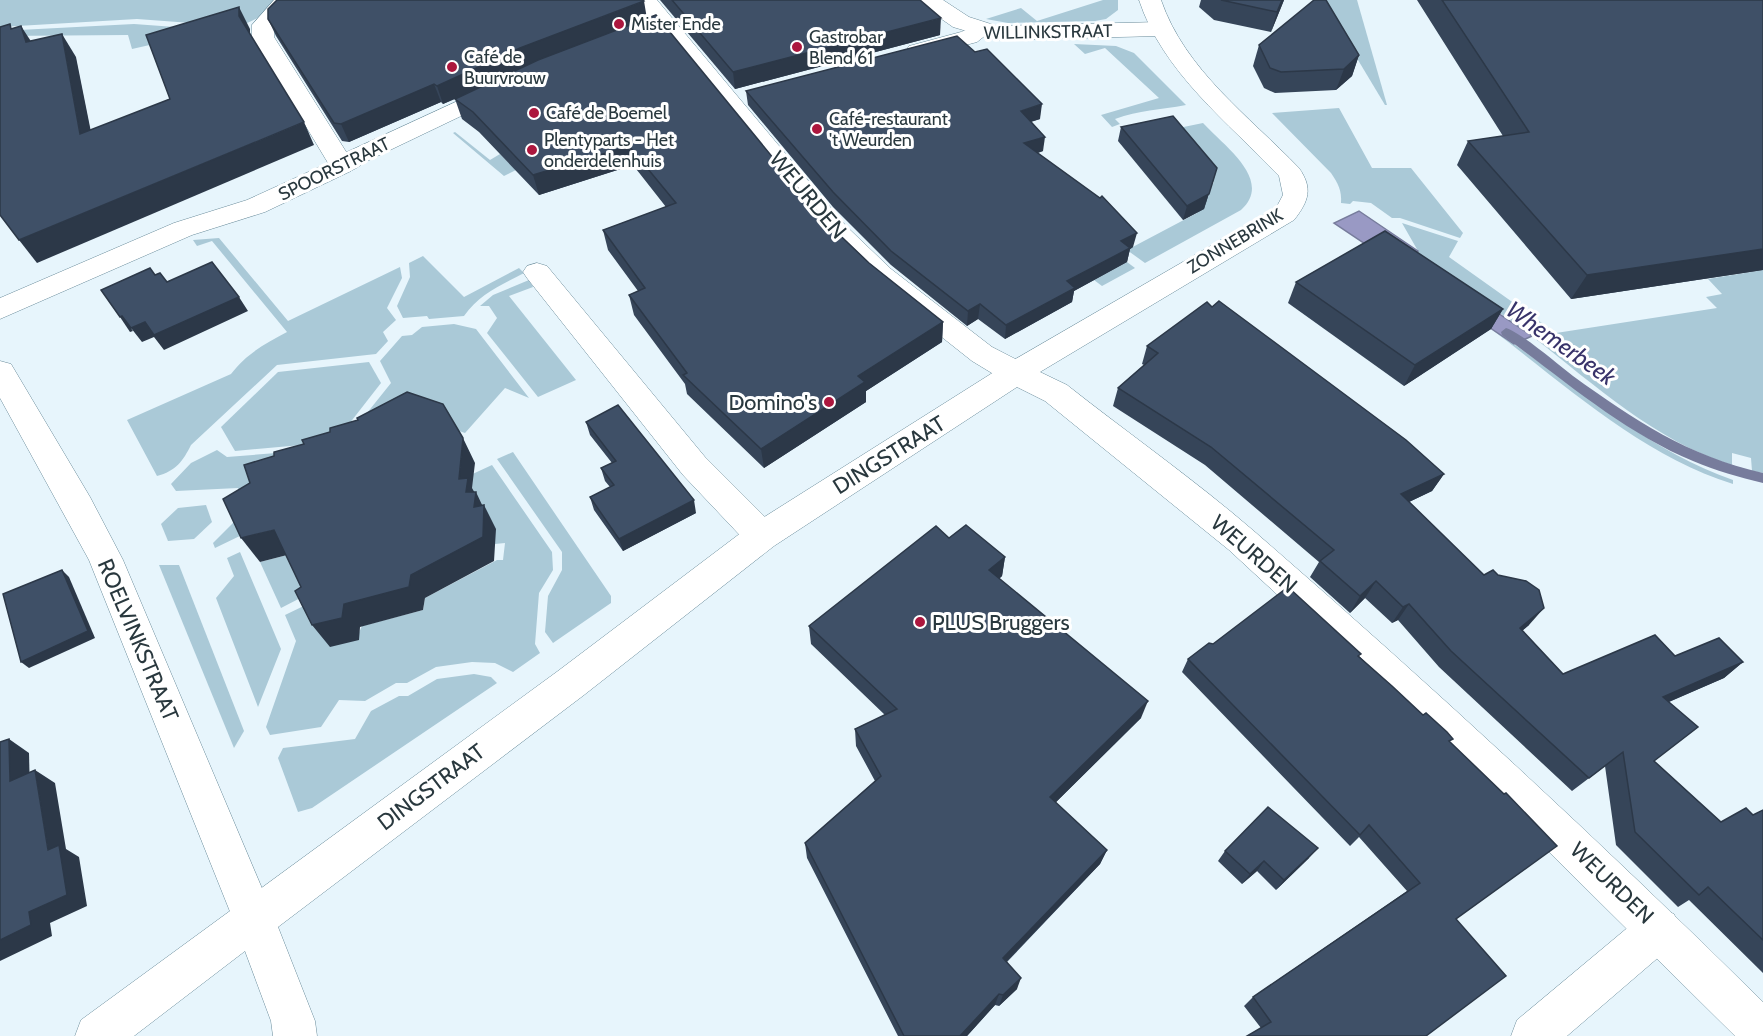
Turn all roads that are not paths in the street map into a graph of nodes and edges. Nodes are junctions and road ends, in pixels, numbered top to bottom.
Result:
1 (286, 0) edge
2 (646, 0) edge
3 (930, 0) edge
4 (1150, 0) edge
5 (665, 22) junction
6 (1160, 29) junction
7 (641, 31) edge
8 (980, 31) junction
9 (892, 57) edge
10 (524, 78) edge
11 (342, 166) junction
12 (537, 272) dead end
13 (0, 309) edge
14 (0, 372) edge
15 (1016, 373) junction
16 (762, 536) junction
17 (254, 919) junction
18 (1659, 928) junction
19 (1763, 1033) edge
20 (97, 1036) edge
21 (295, 1036) edge
22 (1533, 1036) edge

1 - 11 street
2 - 5 street, WEURDEN
3 - 8 street
4 - 6 street, ZONNEBRINK
5 - 7 street
5 - 15 street, WEURDEN
6 - 8 street, WILLINKSTRAAT
6 - 15 street, ZONNEBRINK
8 - 9 street, WILLINKSTRAAT
10 - 11 street, SPOORSTRAAT
11 - 13 street, SPOORSTRAAT
12 - 16 street
14 - 17 street, ROELVINKSTRAAT
15 - 16 street, DINGSTRAAT
15 - 18 street, WEURDEN
16 - 17 street, DINGSTRAAT
17 - 20 street, DINGSTRAAT
17 - 21 street, ROELVINKSTRAAT
18 - 19 street, WEURDEN
18 - 22 street

